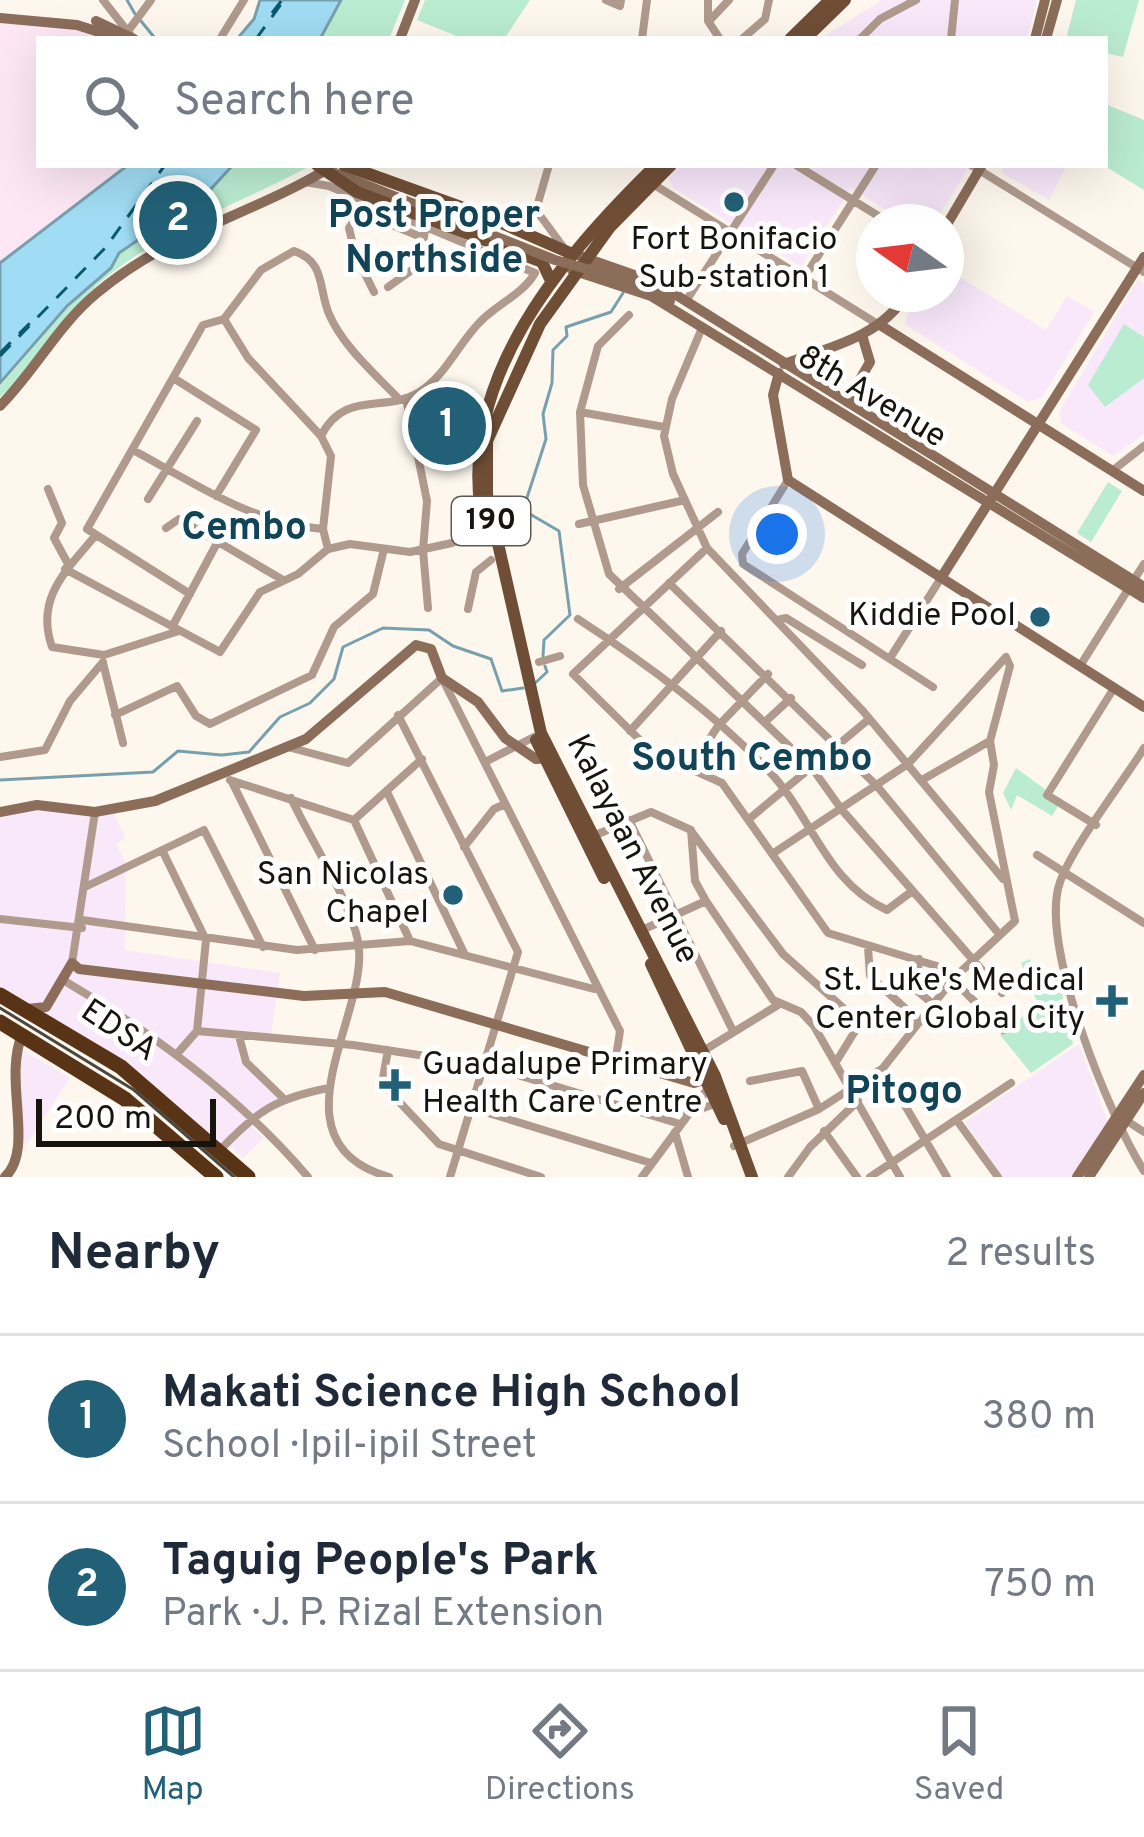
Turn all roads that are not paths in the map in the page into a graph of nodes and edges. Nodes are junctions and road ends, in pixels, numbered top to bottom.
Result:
1 (103, 0) edge
2 (151, 0) edge
3 (244, 0) edge
4 (416, 0) edge
5 (606, 0) edge
6 (621, 0) edge
7 (647, 0) edge
8 (708, 0) edge
9 (729, 0) edge
10 (769, 0) edge
11 (830, 0) edge
12 (845, 0) edge
13 (916, 0) edge
14 (955, 0) edge
15 (1045, 0) edge
16 (1057, 0) edge
17 (0, 14) edge
18 (709, 21) junction
19 (126, 36) edge
20 (128, 36) edge
21 (130, 36) edge
22 (222, 36) edge
23 (401, 36) edge
24 (642, 36) edge
25 (718, 36) edge
26 (745, 36) edge
27 (793, 36) edge
28 (808, 36) edge
29 (863, 36) edge
30 (951, 36) edge
31 (1036, 36) edge
32 (1047, 36) edge
33 (334, 168) edge
34 (548, 168) edge
35 (653, 168) edge
36 (668, 168) edge
37 (772, 168) edge
38 (801, 168) edge
39 (875, 168) edge
40 (980, 168) edge
41 (984, 168) edge
42 (304, 182) junction
43 (653, 184) junction
44 (333, 188) junction
45 (854, 201) junction
46 (859, 204) edge
47 (959, 204) edge
48 (364, 207) junction
49 (610, 218) junction
50 (426, 225) junction
51 (730, 232) junction
52 (421, 237) junction
53 (561, 255) junction
54 (585, 258) junction
55 (604, 263) junction
56 (1142, 266) edge
57 (575, 271) junction
58 (600, 278) junction
59 (804, 278) junction
60 (551, 282) junction
61 (388, 287) dead end
62 (374, 292) dead end
63 (686, 301) junction
64 (890, 312) edge
65 (628, 315) dead end
66 (224, 319) junction
67 (534, 324) junction
68 (880, 326) junction
69 (702, 328) junction
70 (862, 335) junction
71 (782, 369) junction
72 (175, 379) junction
73 (402, 398) junction
74 (0, 406) edge
75 (844, 406) junction
76 (580, 412) junction
77 (197, 421) dead end
78 (1038, 424) junction
79 (664, 427) junction
80 (321, 436) junction
81 (1144, 446) edge
82 (133, 450) junction
83 (169, 470) junction
84 (1112, 471) junction
85 (788, 480) junction
86 (48, 489) dead end
87 (1144, 491) edge
88 (216, 496) junction
89 (992, 497) junction
90 (148, 499) dead end
91 (686, 500) junction
92 (718, 512) dead end
93 (593, 520) junction
94 (579, 524) dead end
95 (484, 525) junction
96 (697, 525) junction
97 (166, 528) dead end
98 (323, 529) junction
99 (91, 533) junction
100 (217, 543) junction
101 (706, 548) junction
102 (328, 549) junction
103 (423, 550) junction
104 (383, 553) junction
105 (491, 560) junction
106 (1144, 564) edge
107 (66, 566) junction
108 (264, 569) junction
109 (941, 578) junction
110 (285, 580) junction
111 (669, 583) junction
112 (1135, 585) edge
113 (619, 589) junction
114 (260, 592) junction
115 (190, 593) junction
116 (1144, 598) edge
117 (428, 608) dead end
118 (641, 608) junction
119 (468, 609) dead end
120 (578, 619) dead end
121 (777, 620) junction
122 (176, 629) junction
123 (721, 631) junction
124 (609, 639) junction
125 (560, 656) dead end
126 (104, 658) junction
127 (696, 658) junction
128 (890, 658) junction
129 (542, 661) dead end
130 (862, 665) dead end
131 (1080, 666) junction
132 (768, 674) junction
133 (442, 678) junction
134 (523, 679) junction
135 (671, 687) junction
136 (933, 687) dead end
137 (1114, 688) junction
138 (527, 698) junction
139 (791, 698) junction
140 (743, 699) junction
141 (1144, 706) edge
142 (398, 715) junction
143 (115, 716) junction
144 (868, 718) junction
145 (766, 722) junction
146 (718, 726) junction
147 (630, 730) junction
148 (534, 737) junction
149 (990, 742) junction
150 (123, 743) dead end
151 (514, 745) junction
152 (836, 745) junction
153 (287, 747) junction
154 (1144, 748) edge
155 (0, 757) edge
156 (422, 759) junction
157 (548, 760) junction
158 (484, 763) junction
159 (908, 764) junction
160 (691, 767) junction
161 (812, 768) junction
162 (220, 772) junction
163 (922, 780) junction
164 (232, 782) junction
165 (877, 786) junction
166 (784, 789) junction
167 (387, 792) junction
168 (291, 798) junction
169 (505, 804) junction
170 (842, 810) junction
171 (0, 812) edge
172 (94, 812) junction
173 (749, 819) junction
174 (354, 820) junction
175 (629, 820) junction
176 (1096, 825) junction
177 (691, 830) junction
178 (810, 830) junction
179 (592, 837) junction
180 (464, 847) junction
181 (162, 850) junction
182 (772, 854) junction
183 (1037, 855) dead end
184 (1065, 874) junction
185 (1004, 879) junction
186 (87, 886) junction
187 (911, 892) junction
188 (706, 901) junction
189 (672, 914) junction
190 (0, 919) edge
191 (1144, 923) edge
192 (82, 924) junction
193 (642, 930) junction
194 (999, 934) junction
195 (206, 940) junction
196 (410, 941) junction
197 (359, 945) junction
198 (263, 946) junction
199 (868, 946) junction
200 (315, 950) junction
201 (465, 954) junction
202 (919, 958) junction
203 (973, 958) junction
204 (72, 963) junction
205 (516, 969) junction
206 (93, 970) junction
207 (954, 978) junction
208 (63, 980) junction
209 (202, 985) junction
210 (596, 989) junction
211 (83, 991) junction
212 (350, 991) junction
213 (1002, 993) dead end
214 (0, 994) edge
215 (934, 1004) junction
216 (778, 1005) junction
217 (24, 1008) junction
218 (500, 1021) junction
219 (0, 1022) edge
220 (920, 1022) junction
221 (197, 1030) junction
222 (1003, 1030) dead end
223 (733, 1031) junction
224 (22, 1035) junction
225 (239, 1036) junction
226 (339, 1045) junction
227 (388, 1050) junction
228 (703, 1052) junction
229 (176, 1054) junction
230 (616, 1057) junction
231 (836, 1062) junction
232 (485, 1065) junction
233 (883, 1068) junction
234 (1144, 1075) edge
235 (712, 1081) junction
236 (750, 1081) dead end
237 (1011, 1083) dead end
238 (329, 1088) junction
239 (852, 1090) junction
240 (1144, 1093) edge
241 (282, 1097) junction
242 (858, 1100) junction
243 (717, 1103) junction
244 (472, 1108) junction
245 (819, 1109) junction
246 (252, 1119) junction
247 (1120, 1121) junction
248 (958, 1122) junction
249 (680, 1123) junction
250 (824, 1131) junction
251 (1144, 1132) edge
252 (926, 1143) junction
253 (738, 1145) junction
254 (220, 1150) junction
255 (458, 1152) junction
256 (651, 1163) junction
257 (893, 1163) junction
258 (1144, 1171) edge
259 (5, 1177) edge
260 (216, 1177) edge
261 (248, 1177) edge
262 (308, 1177) edge
263 (389, 1177) edge
264 (450, 1177) edge
265 (541, 1177) edge
266 (642, 1177) edge
267 (688, 1177) edge
268 (748, 1177) edge
269 (788, 1177) edge
270 (857, 1177) edge
271 (870, 1177) edge
272 (900, 1177) edge
273 (947, 1177) edge
274 (998, 1177) edge
275 (1077, 1177) edge
276 (1089, 1177) edge

1 - 20 street
2 - 21 street
3 - 22 street
4 - 23 street
5 - 6 street
7 - 24 street
8 - 18 street
9 - 18 street
10 - 26 street
11 - 27 main road
12 - 28 main road
13 - 29 street
14 - 30 street
15 - 31 street
16 - 32 street
17 - 19 street, bridge
18 - 25 street
33 - 42 street
33 - 44 street
33 - 44 street
33 - 53 street
33 - 53 main road, bridge
33 - 60 main road, bridge
33 - 71 street, bridge
34 - 53 street
35 - 49 main road, Kalayaan Avenue / 190
36 - 43 main road, Kalayaan Avenue / 190
37 - 51 street
38 - 45 street
39 - 45 street
40 - 47 street
41 - 56 street
42 - 44 street
42 - 74 street
43 - 49 main road, Kalayaan Avenue / 190
43 - 51 street
44 - 48 street
45 - 46 street
45 - 59 street
48 - 50 street
48 - 52 street
48 - 62 street
49 - 53 main road, Kalayaan Avenue / 190
49 - 54 main road, Kalayaan Avenue / 190
50 - 52 street
50 - 73 street
51 - 59 street
51 - 63 street
52 - 61 street
53 - 54 street, 8th Avenue
53 - 57 street, 8th Avenue
53 - 60 main road, Kalayaan Avenue / 190
54 - 55 street, 8th Avenue
54 - 57 main road, Kalayaan Avenue / 190
55 - 58 street
55 - 63 street, 8th Avenue
56 - 78 street
57 - 58 street, 8th Avenue
57 - 67 main road, Kalayaan Avenue / 190
58 - 69 street, 8th Avenue
59 - 68 street
60 - 67 main road, Kalayaan Avenue / 190
63 - 71 street, 8th Avenue
64 - 68 street
65 - 76 street
66 - 72 street
66 - 73 street
66 - 80 street
67 - 95 main road, Kalayaan Avenue / 190
67 - 134 main road, Kalayaan Avenue / 190
68 - 70 street
68 - 78 street
69 - 71 street, 8th Avenue
69 - 79 street
70 - 71 street
70 - 75 street
71 - 75 street, 8th Avenue
71 - 85 street
72 - 82 street
72 - 88 street
73 - 80 street
73 - 103 street
75 - 89 street, 8th Avenue
76 - 79 street
76 - 93 street
77 - 83 street
78 - 84 street
78 - 89 street
79 - 91 street
80 - 98 street
81 - 84 street
82 - 83 street
82 - 99 street
83 - 88 street
83 - 90 street
84 - 87 street
85 - 109 street
85 - 128 street
86 - 107 street
88 - 98 street
89 - 109 street
89 - 112 street, 8th Avenue
91 - 93 street
91 - 96 street
92 - 96 street
93 - 94 street
93 - 113 street
95 - 103 street
95 - 105 main road, Kalayaan Avenue / 190
96 - 101 street
96 - 113 street
97 - 100 street
98 - 102 street
99 - 107 street
99 - 115 street
100 - 108 street
100 - 115 street
101 - 111 street
101 - 121 street
102 - 104 street
102 - 110 street
103 - 104 street
103 - 117 street
104 - 143 street
105 - 119 street
105 - 134 main road, Kalayaan Avenue / 190
106 - 112 street
107 - 122 street
107 - 126 street
108 - 110 street
108 - 114 street
109 - 128 street
109 - 131 street
110 - 114 street
111 - 118 street
111 - 123 street
112 - 116 street, 8th Avenue
112 - 131 street
113 - 118 street
114 - 122 street
115 - 122 street
118 - 124 street
118 - 127 street
120 - 124 street
121 - 130 street
121 - 144 street
122 - 126 street
123 - 127 street
123 - 132 street
124 - 135 street
124 - 147 street
125 - 129 street
126 - 143 street
126 - 155 street
127 - 135 street
127 - 140 street
128 - 136 street
131 - 137 street
132 - 139 street
132 - 140 street
133 - 142 street
133 - 151 street
133 - 153 street
133 - 158 street
134 - 138 main road, Kalayaan Avenue / 190
135 - 146 street
135 - 147 street
137 - 141 street
137 - 176 street
138 - 148 main road, Kalayaan Avenue / 190
138 - 157 main road, Kalayaan Avenue / 190
139 - 145 street
139 - 152 street
140 - 145 street
140 - 146 street
142 - 153 street
142 - 156 street
143 - 150 street
144 - 152 street
144 - 159 street
145 - 161 street
146 - 160 street
146 - 166 street
147 - 160 street
148 - 151 street
148 - 157 main road, Kalayaan Avenue / 190
149 - 159 street
149 - 163 street
149 - 185 street
151 - 157 street
151 - 158 street
152 - 161 street
152 - 165 street
153 - 162 street
154 - 176 street
156 - 167 street
156 - 180 street
157 - 179 main road, Kalayaan Avenue / 190
157 - 235 main road, Kalayaan Avenue / 190
158 - 169 street
159 - 163 street
159 - 165 street
160 - 173 street
161 - 166 street
161 - 170 street
162 - 164 street
162 - 172 street
163 - 185 street
164 - 168 street
164 - 200 street
165 - 170 street
165 - 194 street
166 - 173 street
166 - 178 street
167 - 174 street
167 - 201 street
168 - 174 street
168 - 197 street
169 - 180 street
169 - 210 street
170 - 178 street
170 - 187 street
171 - 172 street
172 - 186 street
173 - 182 street
174 - 196 street
175 - 177 street
175 - 179 street
175 - 189 street
176 - 184 street
177 - 188 street
177 - 231 street
178 - 182 street
178 - 187 street
179 - 193 main road, Kalayaan Avenue / 190
180 - 205 street
181 - 186 street
181 - 195 street
181 - 198 street
182 - 199 street
183 - 184 street
184 - 191 street
184 - 247 street
185 - 194 street
186 - 192 street
187 - 203 street
188 - 189 street
188 - 216 street
189 - 193 street
189 - 223 street
190 - 192 street
192 - 195 street
192 - 204 street
193 - 228 main road, Kalayaan Avenue / 190
194 - 203 street
195 - 198 street
195 - 209 street
196 - 197 street
196 - 201 street
197 - 200 street
197 - 212 street
198 - 200 street
199 - 202 street
199 - 220 street
201 - 205 street
202 - 207 street
202 - 215 street
203 - 207 street
203 - 213 street
204 - 206 street
204 - 208 street
205 - 210 street
205 - 218 street
206 - 209 street
206 - 211 street
207 - 215 street
207 - 222 street
208 - 211 street
208 - 217 street
209 - 212 street
209 - 221 street
210 - 230 street
211 - 229 street
212 - 218 street
212 - 226 street
214 - 217 highway, EDSA
215 - 220 street
216 - 223 street
216 - 231 street
217 - 254 highway, EDSA
218 - 230 street
218 - 232 street
219 - 224 highway, EDSA
220 - 233 street
221 - 225 street
221 - 229 street
223 - 228 street
224 - 259 street
224 - 260 highway, EDSA
225 - 226 street
225 - 241 street
226 - 227 street
226 - 238 street
227 - 232 street
227 - 255 street
228 - 235 main road, Kalayaan Avenue / 190
229 - 246 street
230 - 235 street
231 - 239 street
232 - 244 street
232 - 249 street
233 - 239 street
233 - 252 street
234 - 247 street
235 - 243 main road, Kalayaan Avenue / 190
235 - 249 street
235 - 253 main road, Kalayaan Avenue / 190
236 - 245 street
237 - 248 street
238 - 241 street
238 - 263 street
239 - 242 street
239 - 245 street
240 - 247 street
241 - 246 street
242 - 250 street
242 - 257 street
243 - 249 street
243 - 253 main road, Kalayaan Avenue / 190
244 - 255 street
244 - 256 street
245 - 253 street
246 - 254 street
246 - 262 street
247 - 251 street
247 - 258 street
247 - 275 street
247 - 276 street
248 - 252 street
248 - 274 street
249 - 256 street
249 - 267 street
250 - 269 street
250 - 270 street
252 - 257 street
252 - 273 street
253 - 268 main road, Kalayaan Avenue / 190
254 - 261 highway, EDSA
255 - 264 street
255 - 265 street
256 - 266 street
257 - 271 street
257 - 272 street

